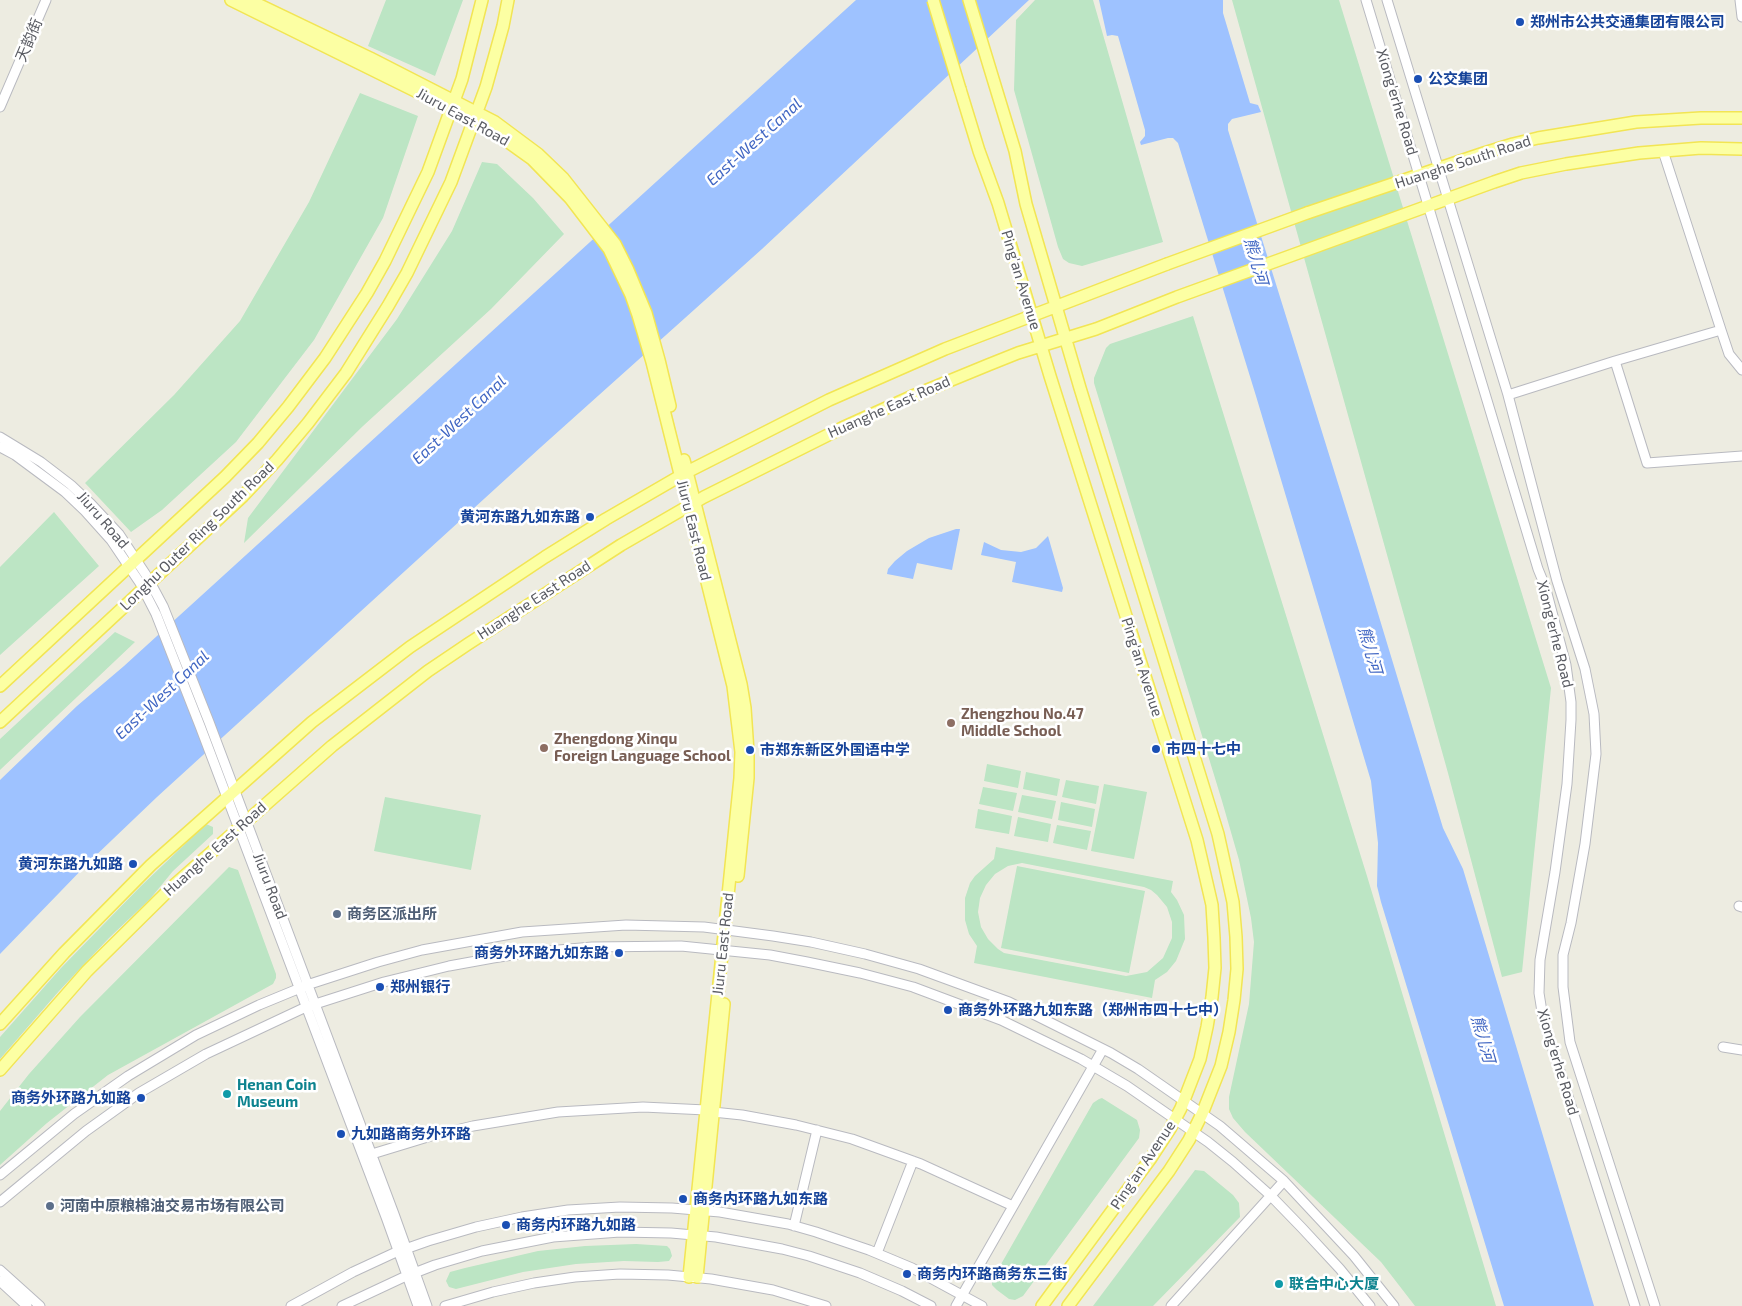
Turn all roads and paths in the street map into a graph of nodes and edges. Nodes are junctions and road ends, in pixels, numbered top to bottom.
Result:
1 (46, 0) edge
2 (231, 0) edge
3 (249, 0) edge
4 (482, 0) edge
5 (508, 0) edge
6 (933, 0) edge
7 (970, 0) edge
8 (1366, 0) edge
9 (1387, 0) edge
10 (1740, 0) edge
11 (1742, 17) edge
12 (453, 105) junction
13 (0, 106) edge
14 (476, 117) junction
15 (1742, 118) edge
16 (1742, 149) edge
17 (1664, 151) junction
18 (1438, 169) junction
19 (1420, 176) junction
20 (1448, 198) junction
21 (1429, 205) junction
22 (1167, 264) joint
23 (1177, 297) joint
24 (1056, 306) junction
25 (1032, 315) junction
26 (1721, 330) junction
27 (1066, 338) junction
28 (1041, 346) junction
29 (1615, 361) junction
30 (1742, 370) edge
31 (1508, 395) junction
32 (0, 437) edge
33 (0, 447) edge
34 (1742, 456) edge
35 (683, 474) junction
36 (691, 504) junction
37 (133, 563) junction
38 (1557, 581) junction
39 (146, 585) junction
40 (1545, 586) junction
41 (0, 686) edge
42 (0, 722) edge
43 (230, 794) junction
44 (242, 824) junction
45 (728, 930) junction
46 (726, 950) junction
47 (303, 987) junction
48 (310, 1006) junction
49 (0, 1024) edge
50 (1723, 1048) dead end
51 (1103, 1049) junction
52 (1742, 1050) edge
53 (1093, 1066) junction
54 (0, 1070) edge
55 (1184, 1101) junction
56 (709, 1111) junction
57 (1202, 1114) junction
58 (1175, 1119) junction
59 (817, 1130) junction
60 (1193, 1132) junction
61 (372, 1154) junction
62 (913, 1161) junction
63 (0, 1175) edge
64 (1284, 1181) junction
65 (1271, 1196) junction
66 (0, 1202) edge
67 (1013, 1206) junction
68 (699, 1210) junction
69 (794, 1226) junction
70 (697, 1235) junction
71 (402, 1250) junction
72 (878, 1253) junction
73 (0, 1270) edge
74 (411, 1274) junction
75 (693, 1277) junction
76 (0, 1281) edge
77 (962, 1295) junction
78 (28, 1306) edge
79 (40, 1306) edge
80 (291, 1306) edge
81 (342, 1306) edge
82 (418, 1306) edge
83 (427, 1306) edge
84 (445, 1306) edge
85 (826, 1306) edge
86 (931, 1306) edge
87 (956, 1306) edge
88 (982, 1306) edge
89 (1042, 1306) edge
90 (1068, 1306) edge
91 (1171, 1306) edge
92 (1370, 1306) edge
93 (1394, 1306) edge
94 (1635, 1306) edge
95 (1655, 1306) edge

1 - 13 street, 天韵街
2 - 12 main road, Jiuru East Road
3 - 12 main road, Jiuru East Road
4 - 12 main road, Longhu Outer Ring South Road
5 - 14 main road, Longhu Outer Ring South Road
6 - 25 main road, Ping'an Avenue, bridge
7 - 24 main road, Ping'an Avenue
8 - 19 street, Xiong'erhe Road
9 - 18 street, Xiong'erhe Road
10 - 11 street
12 - 14 main road, Jiuru East Road
12 - 37 main road, Longhu Outer Ring South Road
14 - 35 main road, Jiuru East Road
14 - 39 main road, Longhu Outer Ring South Road
15 - 18 main road, Huanghe South Road
16 - 17 main road, Huanghe South Road
17 - 20 main road, Huanghe South Road
17 - 26 street
18 - 19 main road, Huanghe South Road
18 - 20 street, Xiong'erhe Road
19 - 21 street, Xiong'erhe Road
19 - 22 main road, Huanghe South Road, bridge
20 - 21 main road, Huanghe South Road
20 - 31 street, Xiong'erhe Road
21 - 23 main road, Huanghe South Road
21 - 40 street, Xiong'erhe Road
22 - 24 main road, Huanghe East Road
23 - 27 main road, Huanghe East Road
24 - 25 main road, Huanghe East Road
24 - 27 main road, Ping'an Avenue
25 - 28 main road, Ping'an Avenue
25 - 35 main road, Huanghe East Road
26 - 29 street
26 - 30 street
27 - 28 main road, Huanghe East Road
27 - 57 main road, Ping'an Avenue
28 - 36 main road, Huanghe East Road
28 - 55 main road, Ping'an Avenue
29 - 31 street
29 - 34 street
31 - 38 street, Xiong'erhe Road
32 - 37 street, Jiuru Road
33 - 37 street, Jiuru Road
35 - 36 main road, Jiuru East Road
35 - 43 main road, Huanghe East Road
36 - 44 main road, Huanghe East Road
36 - 45 main road, Jiuru East Road
37 - 39 street, Jiuru Road
37 - 41 main road, Longhu Outer Ring South Road
38 - 40 street
38 - 95 street, Xiong'erhe Road
39 - 42 main road, Longhu Outer Ring South Road
39 - 43 street, Jiuru Road
39 - 43 street, Jiuru Road
40 - 94 street, Xiong'erhe Road
43 - 44 street, Jiuru Road
43 - 49 main road, Huanghe East Road
44 - 47 street, Jiuru Road
44 - 54 main road, Huanghe East Road
45 - 46 main road, Jiuru East Road
45 - 47 street
45 - 51 street
46 - 48 street
46 - 53 street
46 - 56 main road, Jiuru East Road
47 - 48 street, Jiuru Road
47 - 63 street
48 - 61 street, Jiuru Road
48 - 66 street
48 - 71 street, Jiuru Road
50 - 52 street
51 - 53 street
51 - 55 street
53 - 58 street
53 - 67 street
55 - 57 street
55 - 58 main road, Ping'an Avenue
56 - 59 street
56 - 61 street
56 - 68 main road, Jiuru East Road
57 - 60 main road, Ping'an Avenue
57 - 64 street
58 - 60 street
58 - 89 main road, Ping'an Avenue
59 - 62 street
59 - 69 street
60 - 65 street
60 - 90 main road, Ping'an Avenue
61 - 71 street, Jiuru Road
62 - 67 street
62 - 72 street
64 - 65 street
64 - 93 street
65 - 91 street
65 - 92 street
67 - 77 street
68 - 69 street
68 - 70 main road, Jiuru East Road
68 - 71 street
69 - 72 street
70 - 74 street
70 - 75 main road, Jiuru East Road
70 - 86 street
71 - 74 street, Jiuru Road
71 - 80 street
72 - 77 street
73 - 79 street
74 - 81 street
74 - 82 street, Jiuru Road
74 - 83 street, Jiuru Road
75 - 84 street
75 - 85 street
76 - 78 street
77 - 87 street
77 - 88 street

